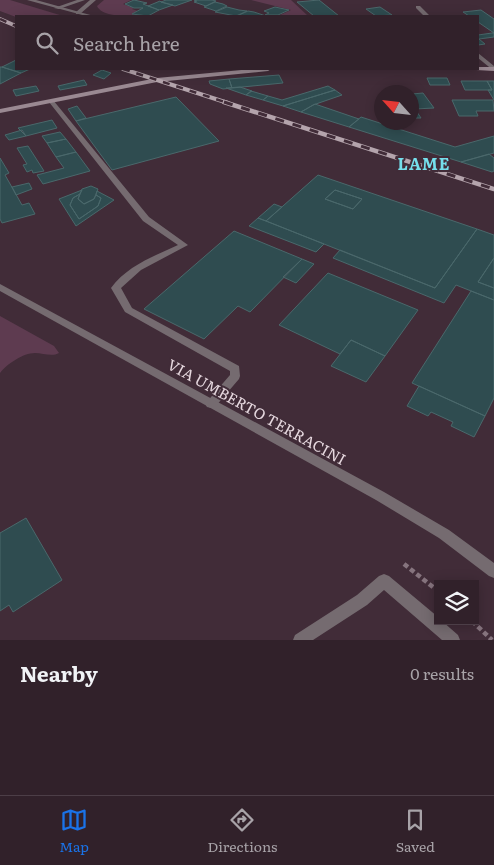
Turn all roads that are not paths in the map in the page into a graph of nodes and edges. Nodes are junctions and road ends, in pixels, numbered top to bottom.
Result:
1 (30, 0) edge
2 (82, 0) edge
3 (93, 0) edge
4 (418, 7) dead end
5 (57, 8) junction
6 (78, 13) junction
7 (87, 15) edge
8 (426, 15) edge
9 (479, 56) edge
10 (479, 69) edge
11 (494, 69) edge
12 (258, 70) edge
13 (51, 101) junction
14 (0, 111) edge
15 (0, 287) edge
16 (212, 404) junction
17 (494, 571) edge
18 (300, 640) edge
19 (453, 640) edge

1 - 5 street
2 - 5 street
3 - 6 street
4 - 8 street
5 - 6 street
6 - 7 street
9 - 11 street
10 - 11 main road
12 - 13 main road
13 - 14 main road
13 - 16 street
15 - 16 street, VIA UMBERTO TERRACINI
16 - 17 street, VIA UMBERTO TERRACINI
18 - 19 street

